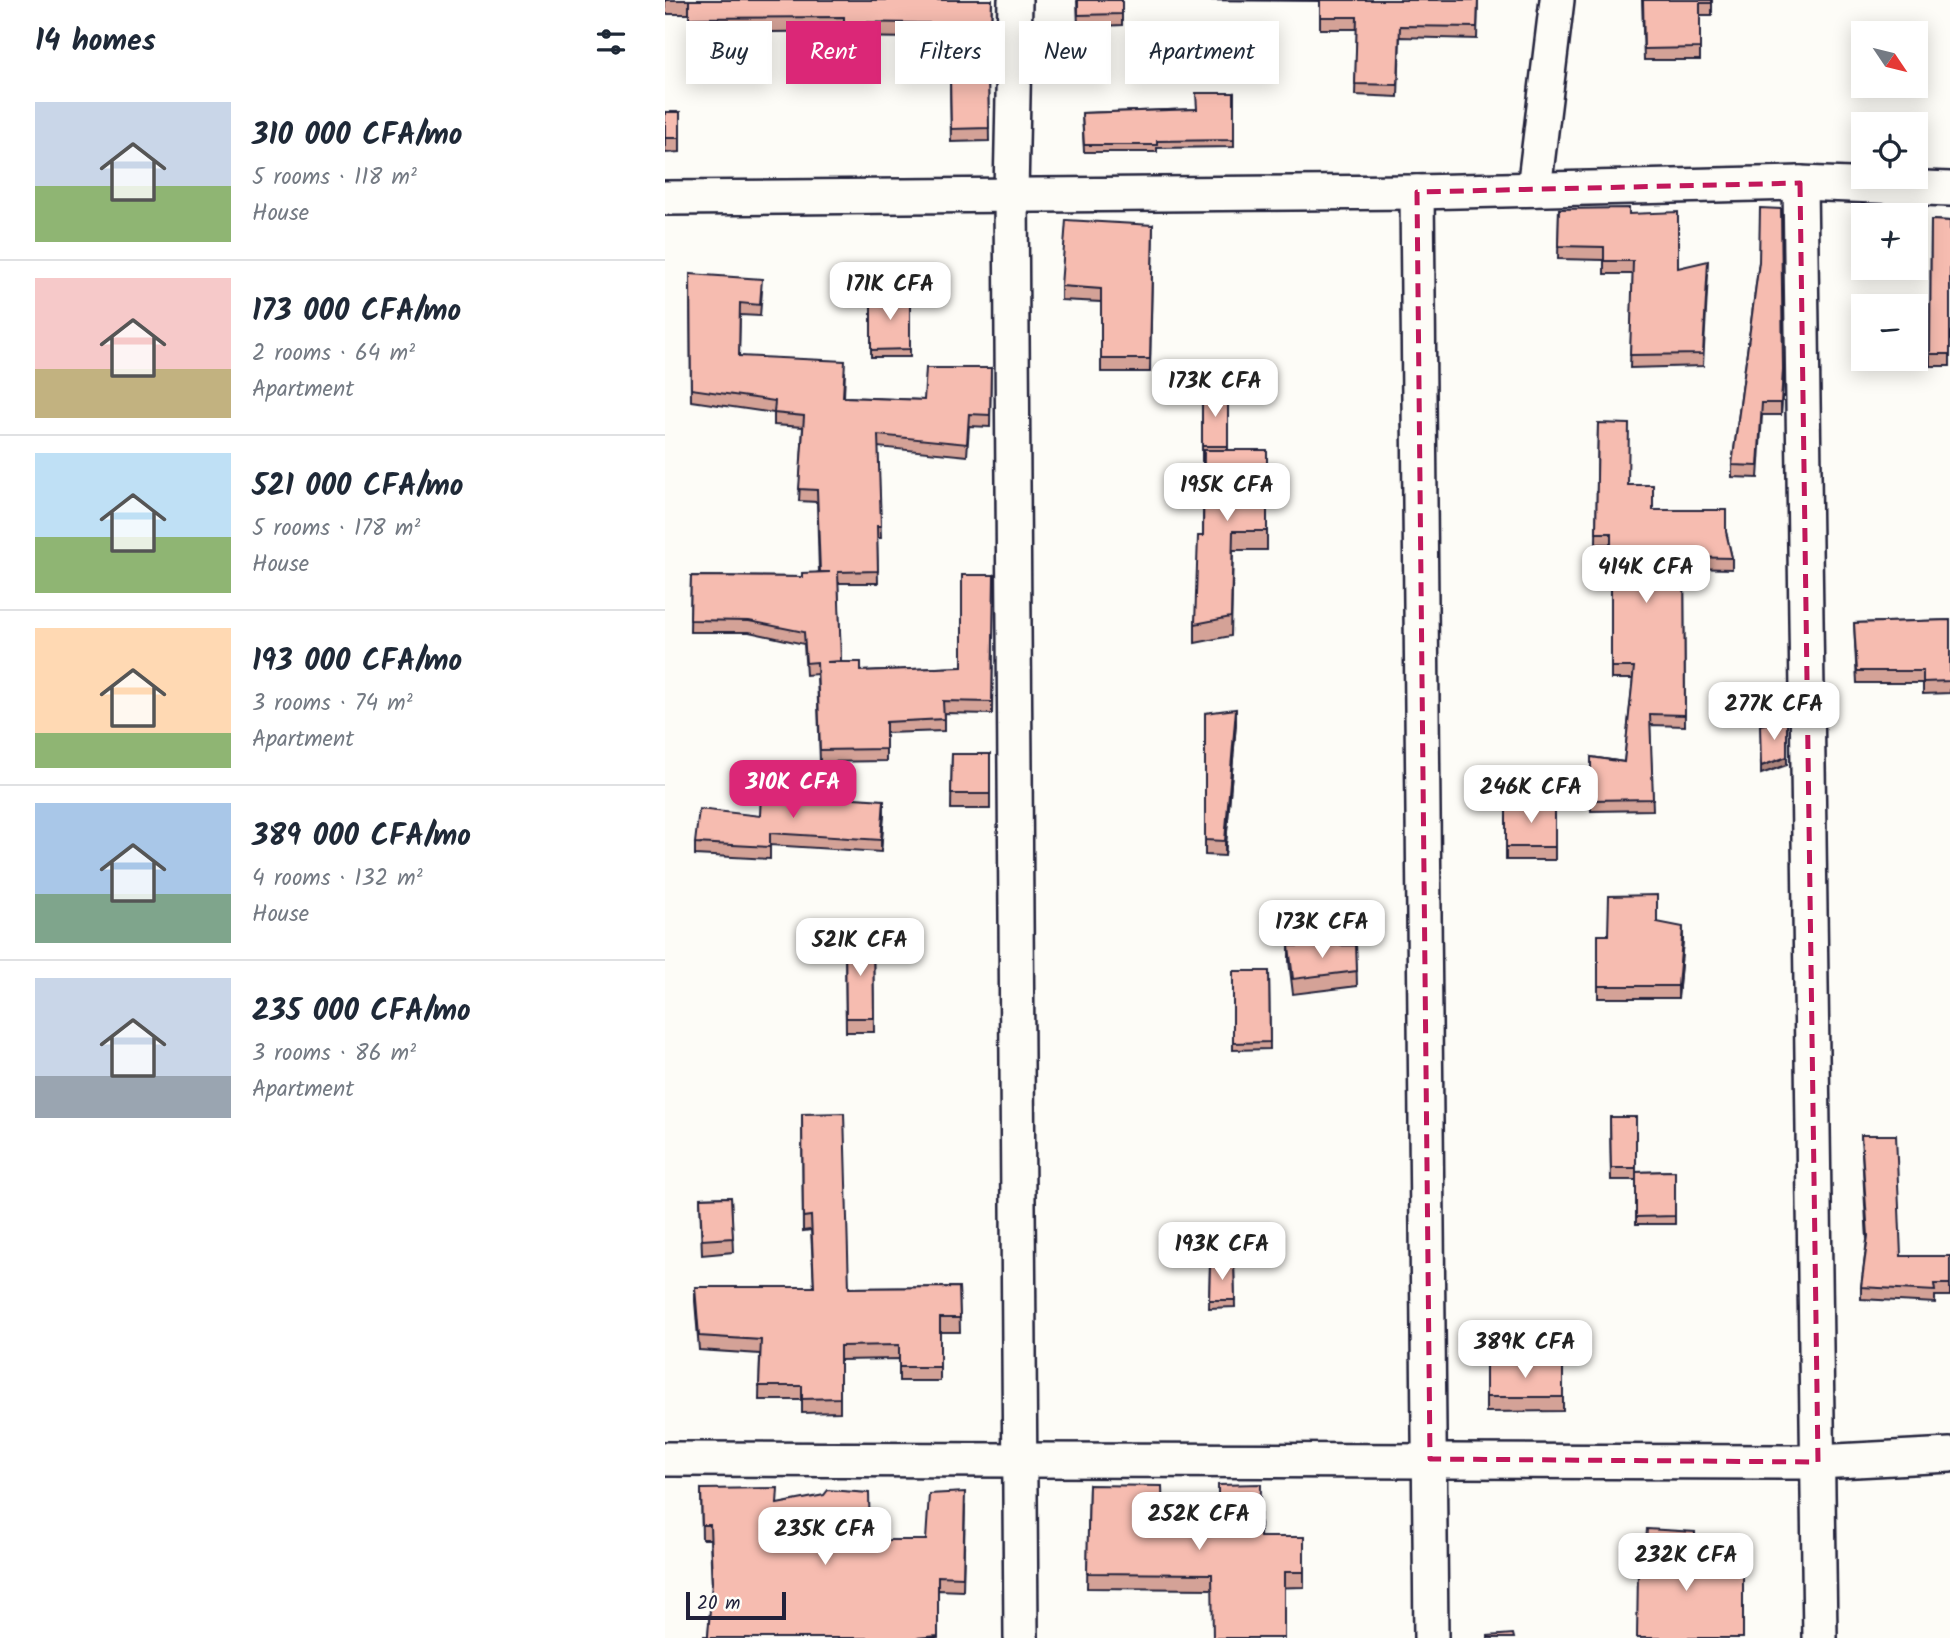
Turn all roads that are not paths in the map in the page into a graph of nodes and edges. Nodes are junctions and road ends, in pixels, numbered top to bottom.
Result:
1 (1015, 0) edge
2 (1557, 0) edge
3 (1800, 183) junction
4 (1534, 189) junction
5 (1950, 189) edge
6 (1417, 192) junction
7 (1011, 193) junction
8 (665, 198) edge
9 (1950, 1455) edge
10 (1017, 1458) junction
11 (665, 1459) edge
12 (1430, 1459) junction
13 (1818, 1462) junction
14 (1021, 1638) edge
15 (1430, 1638) edge
16 (1820, 1638) edge

1 - 7 street
2 - 4 street
3 - 4 street
3 - 5 street
3 - 13 street
4 - 6 street
6 - 7 street
6 - 12 street
7 - 8 street
7 - 10 street
9 - 13 street
10 - 11 street
10 - 12 street
10 - 14 street
12 - 13 street
12 - 15 street
13 - 16 street

